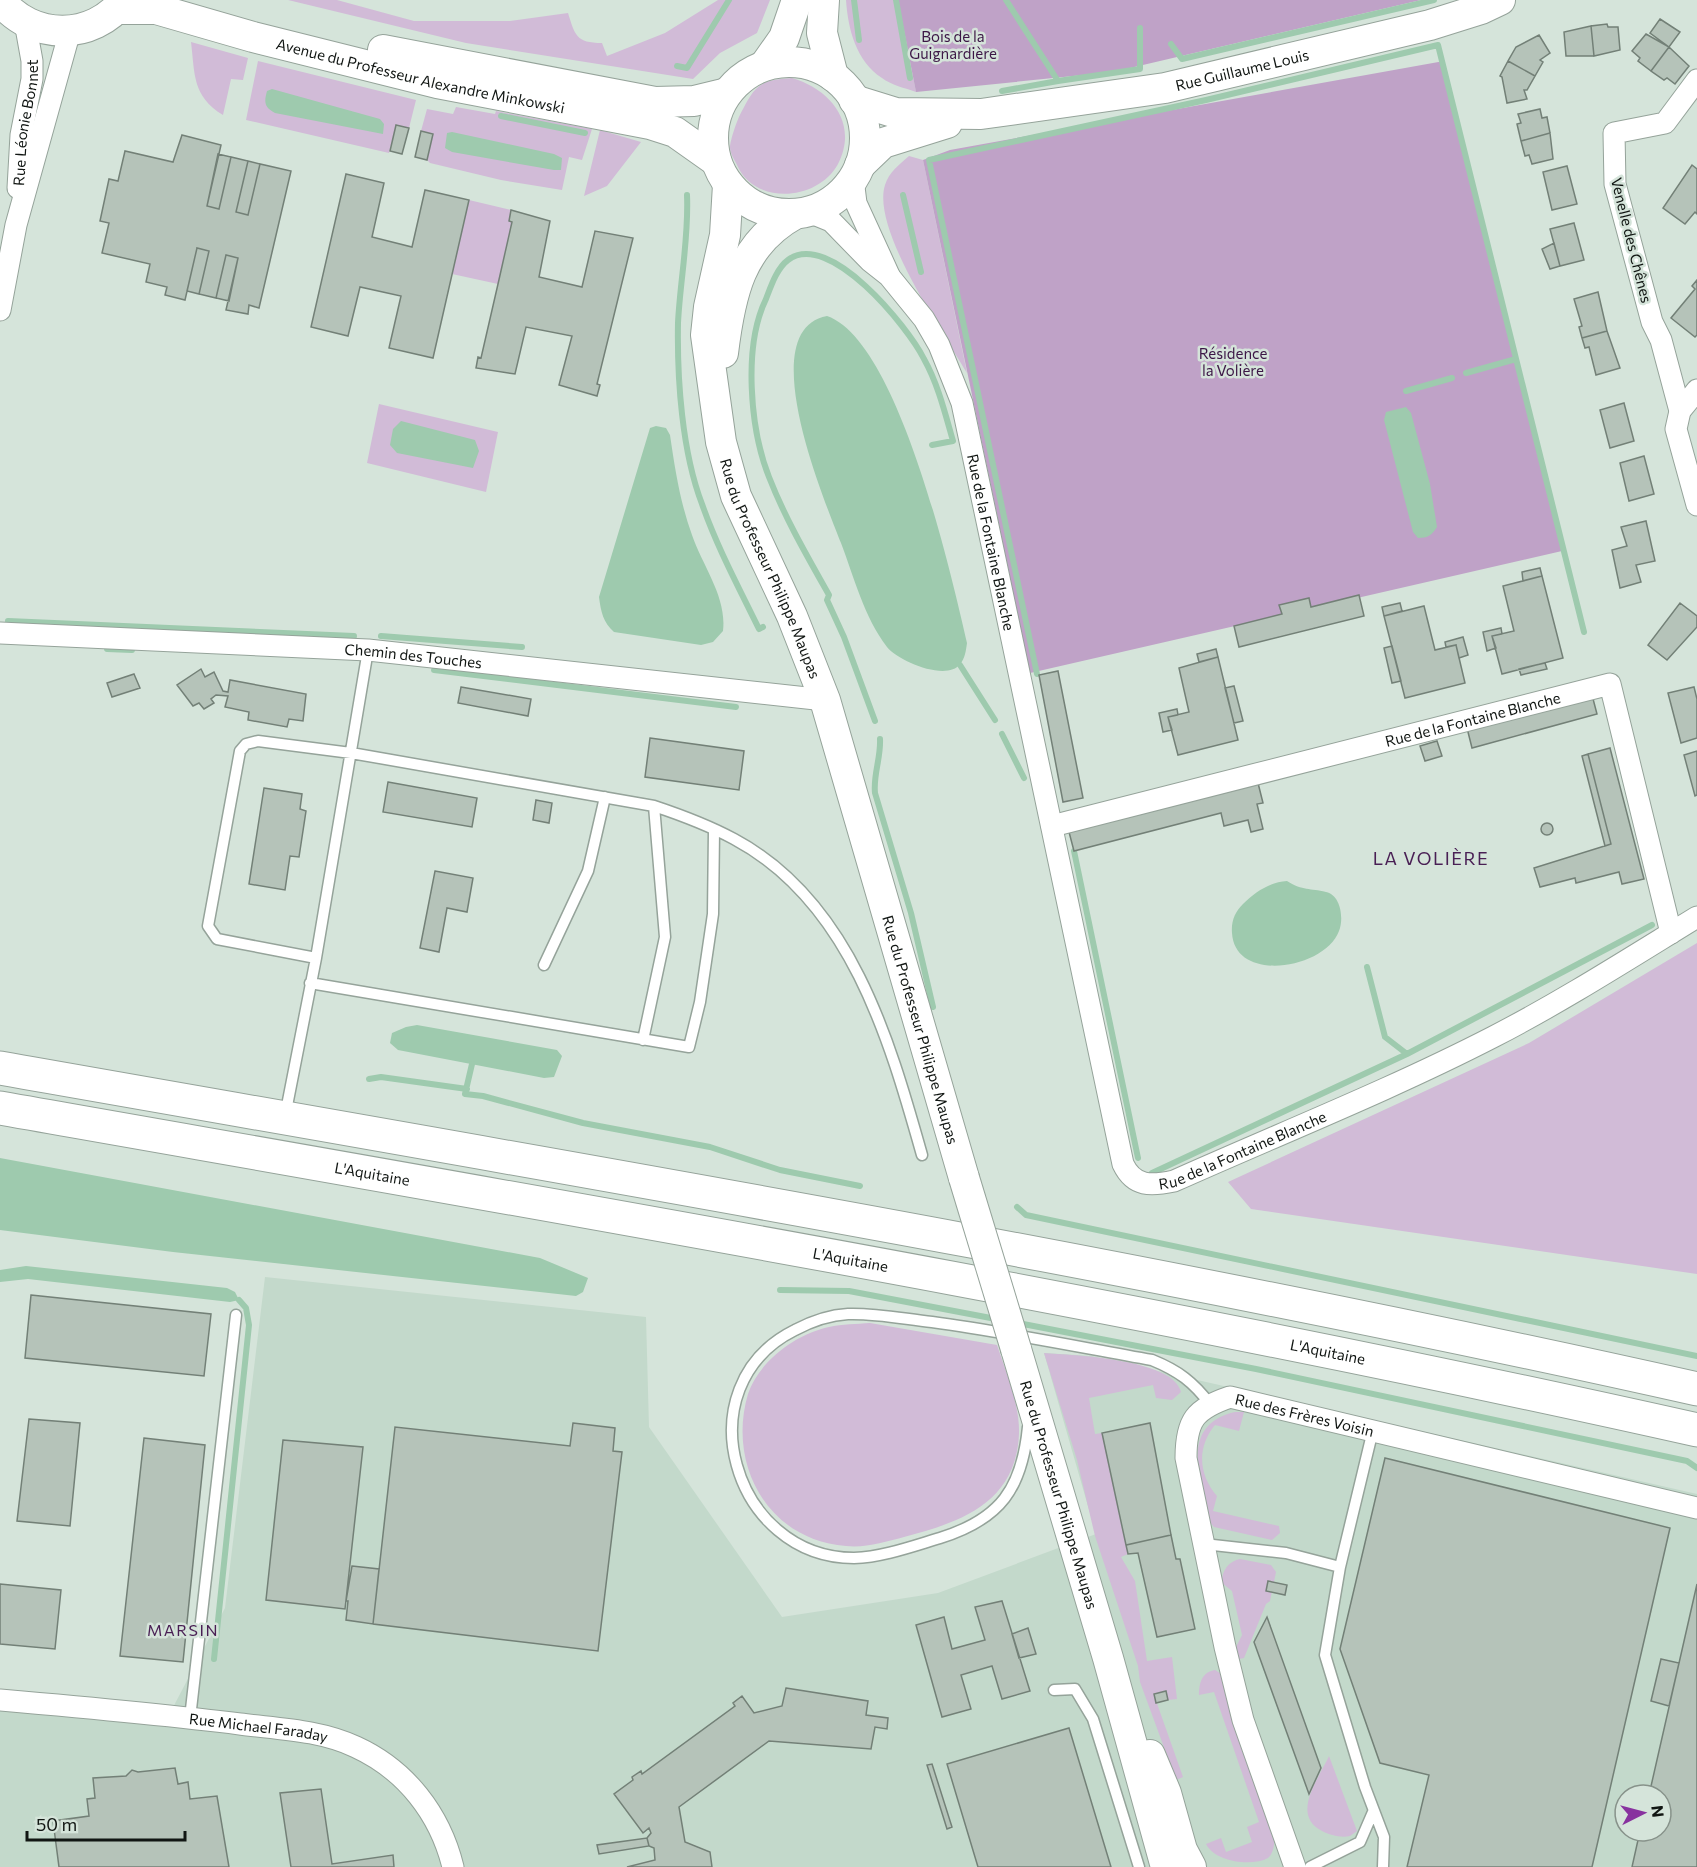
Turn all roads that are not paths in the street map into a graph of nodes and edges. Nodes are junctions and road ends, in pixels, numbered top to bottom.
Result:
1 (0, 0) edge
2 (207, 0) edge
3 (797, 0) edge
4 (824, 0) edge
5 (1500, 0) edge
6 (121, 5) edge
7 (25, 22) junction
8 (70, 31) junction
9 (765, 65) junction
10 (833, 76) junction
11 (1697, 80) edge
12 (727, 93) junction
13 (854, 100) junction
14 (981, 114) junction
15 (856, 172) junction
16 (722, 173) junction
17 (802, 213) junction
18 (16, 225) junction
19 (5, 253) edge
20 (889, 276) junction
21 (0, 310) edge
22 (1697, 390) edge
23 (716, 407) junction
24 (1680, 411) junction
25 (1697, 505) edge
26 (0, 633) edge
27 (368, 650) junction
28 (825, 700) junction
29 (351, 753) junction
30 (605, 797) junction
31 (654, 806) junction
32 (1052, 826) junction
33 (714, 830) junction
34 (1697, 917) edge
35 (1671, 933) junction
36 (316, 958) junction
37 (544, 965) dead end
38 (310, 984) junction
39 (643, 1040) junction
40 (0, 1068) edge
41 (0, 1108) edge
42 (285, 1118) junction
43 (922, 1155) dead end
44 (236, 1315) dead end
45 (1697, 1389) edge
46 (1031, 1399) junction
47 (1210, 1404) junction
48 (1373, 1430) junction
49 (1697, 1430) edge
50 (1697, 1508) edge
51 (1204, 1544) junction
52 (1340, 1567) junction
53 (1108, 1659) junction
54 (1054, 1690) dead end
55 (0, 1700) edge
56 (190, 1718) junction
57 (1373, 1812) junction
58 (453, 1867) edge
59 (1139, 1867) edge
60 (1166, 1867) edge
61 (1191, 1867) edge
62 (1295, 1867) edge
63 (1310, 1867) edge
64 (1383, 1867) edge

1 - 7 street
2 - 12 street, Avenue du Professeur Alexandre Minkowski
3 - 9 street
4 - 10 street
5 - 14 street, Rue Guillaume Louis
6 - 8 street
6 - 16 street, Avenue du Professeur Alexandre Minkowski
7 - 8 street
7 - 18 street, Rue Léonie Bonnet
8 - 18 street, Rue Léonie Bonnet
9 - 10 street
9 - 12 street
10 - 13 street
11 - 24 street, Venelle des Chênes
12 - 16 street
13 - 14 street, Rue Guillaume Louis
13 - 15 street
14 - 15 street, Rue Guillaume Louis
15 - 17 street
15 - 20 street, Rue de la Fontaine Blanche
16 - 17 street
16 - 23 street, Rue du Professeur Philippe Maupas
17 - 20 street, Rue de la Fontaine Blanche
17 - 23 street, Rue du Professeur Philippe Maupas
18 - 19 street, Rue Léonie Bonnet
19 - 21 street, Rue Léonie Bonnet
20 - 32 street, Rue de la Fontaine Blanche
22 - 24 street
23 - 28 street, Rue du Professeur Philippe Maupas
24 - 25 street
26 - 27 street, Chemin des Touches
27 - 28 street, Chemin des Touches
27 - 29 lane
28 - 46 street, Rue du Professeur Philippe Maupas, bridge
29 - 30 lane
29 - 36 lane
29 - 36 lane
30 - 31 lane
30 - 37 lane
31 - 33 lane
31 - 39 lane
32 - 35 street, Rue de la Fontaine Blanche
32 - 35 street, Rue de la Fontaine Blanche
33 - 39 lane
33 - 43 lane
34 - 35 street, Rue de la Fontaine Blanche
36 - 38 lane
38 - 39 lane
38 - 42 lane
40 - 42 highway
41 - 49 highway, L'Aquitaine
42 - 45 highway
44 - 56 lane
46 - 47 lane
46 - 53 street, Rue du Professeur Philippe Maupas
47 - 48 street, Rue des Frères Voisin
47 - 51 street
48 - 50 street, Rue des Frères Voisin
48 - 52 lane
51 - 52 lane
51 - 62 street
52 - 57 lane
53 - 60 street, Rue du Professeur Philippe Maupas
53 - 61 street, Rue du Professeur Philippe Maupas
54 - 59 lane
55 - 56 street, Rue Michael Faraday
56 - 58 street, Rue Michael Faraday
57 - 63 lane
57 - 64 lane

